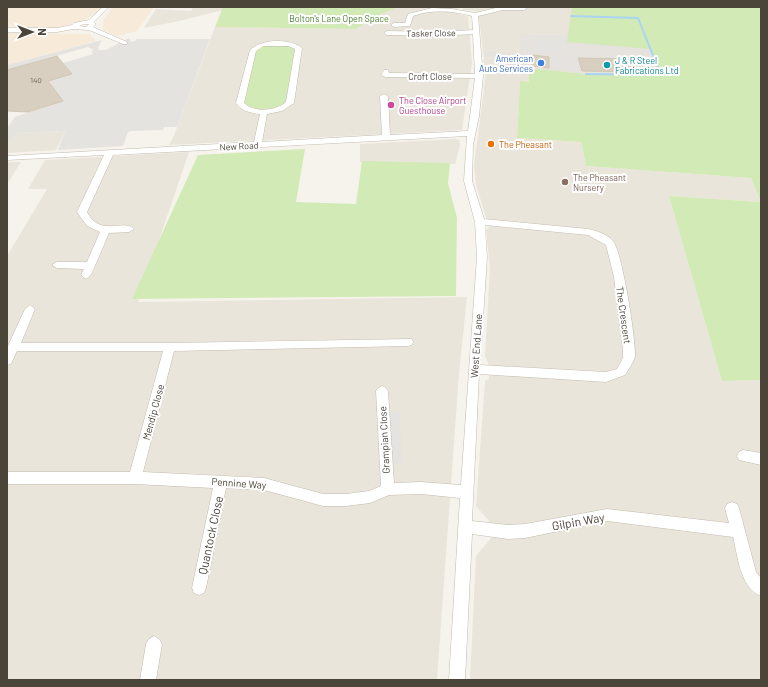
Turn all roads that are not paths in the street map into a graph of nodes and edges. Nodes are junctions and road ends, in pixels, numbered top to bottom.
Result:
1 (106, 7) edge
2 (524, 8) edge
3 (514, 10) edge
4 (475, 15) junction
5 (90, 25) junction
6 (394, 26) dead end
7 (7, 30) edge
8 (476, 32) junction
9 (387, 33) dead end
10 (125, 43) dead end
11 (386, 70) dead end
12 (479, 76) junction
13 (384, 96) dead end
14 (264, 111) junction
15 (470, 133) junction
16 (386, 137) junction
17 (257, 145) junction
18 (110, 152) junction
19 (7, 158) edge
20 (480, 222) junction
21 (106, 229) junction
22 (129, 229) dead end
23 (57, 265) dead end
24 (30, 310) dead end
25 (408, 342) dead end
26 (13, 347) junction
27 (170, 347) junction
28 (7, 360) edge
29 (474, 369) junction
30 (382, 391) dead end
31 (743, 456) dead end
32 (761, 459) edge
33 (7, 478) edge
34 (135, 478) junction
35 (221, 482) junction
36 (388, 489) junction
37 (467, 492) junction
38 (732, 508) dead end
39 (465, 527) junction
40 (739, 531) junction
41 (199, 588) dead end
42 (761, 589) edge
43 (154, 644) dead end
44 (148, 680) edge
45 (457, 680) edge

1 - 5 street
2 - 3 street
3 - 4 street
4 - 6 street
4 - 8 street, West End Lane
5 - 7 street
5 - 10 street
8 - 9 street, Tasker Close
8 - 12 street, West End Lane
11 - 12 street, Croft Close
12 - 15 street, West End Lane
13 - 16 street
14 - 14 street
14 - 17 street
15 - 16 street, New Road
15 - 20 street, West End Lane
16 - 17 street, New Road
17 - 18 street, New Road
18 - 19 street, New Road
18 - 21 street
20 - 29 street, West End Lane
20 - 29 street, The Crescent
21 - 22 street
21 - 23 street
24 - 26 street
25 - 27 street
26 - 27 street
26 - 28 street
27 - 34 street, Mendip Close
29 - 37 street, West End Lane
30 - 36 street, Grampian Close
31 - 32 street
33 - 34 street, Pennine Way
34 - 35 street, Pennine Way
35 - 36 street, Pennine Way
35 - 41 street, Quantock Close
36 - 37 street, Pennine Way
37 - 39 street, West End Lane
38 - 40 street
39 - 40 street, Gilpin Way
39 - 45 street, West End Lane
40 - 42 street
43 - 44 street

